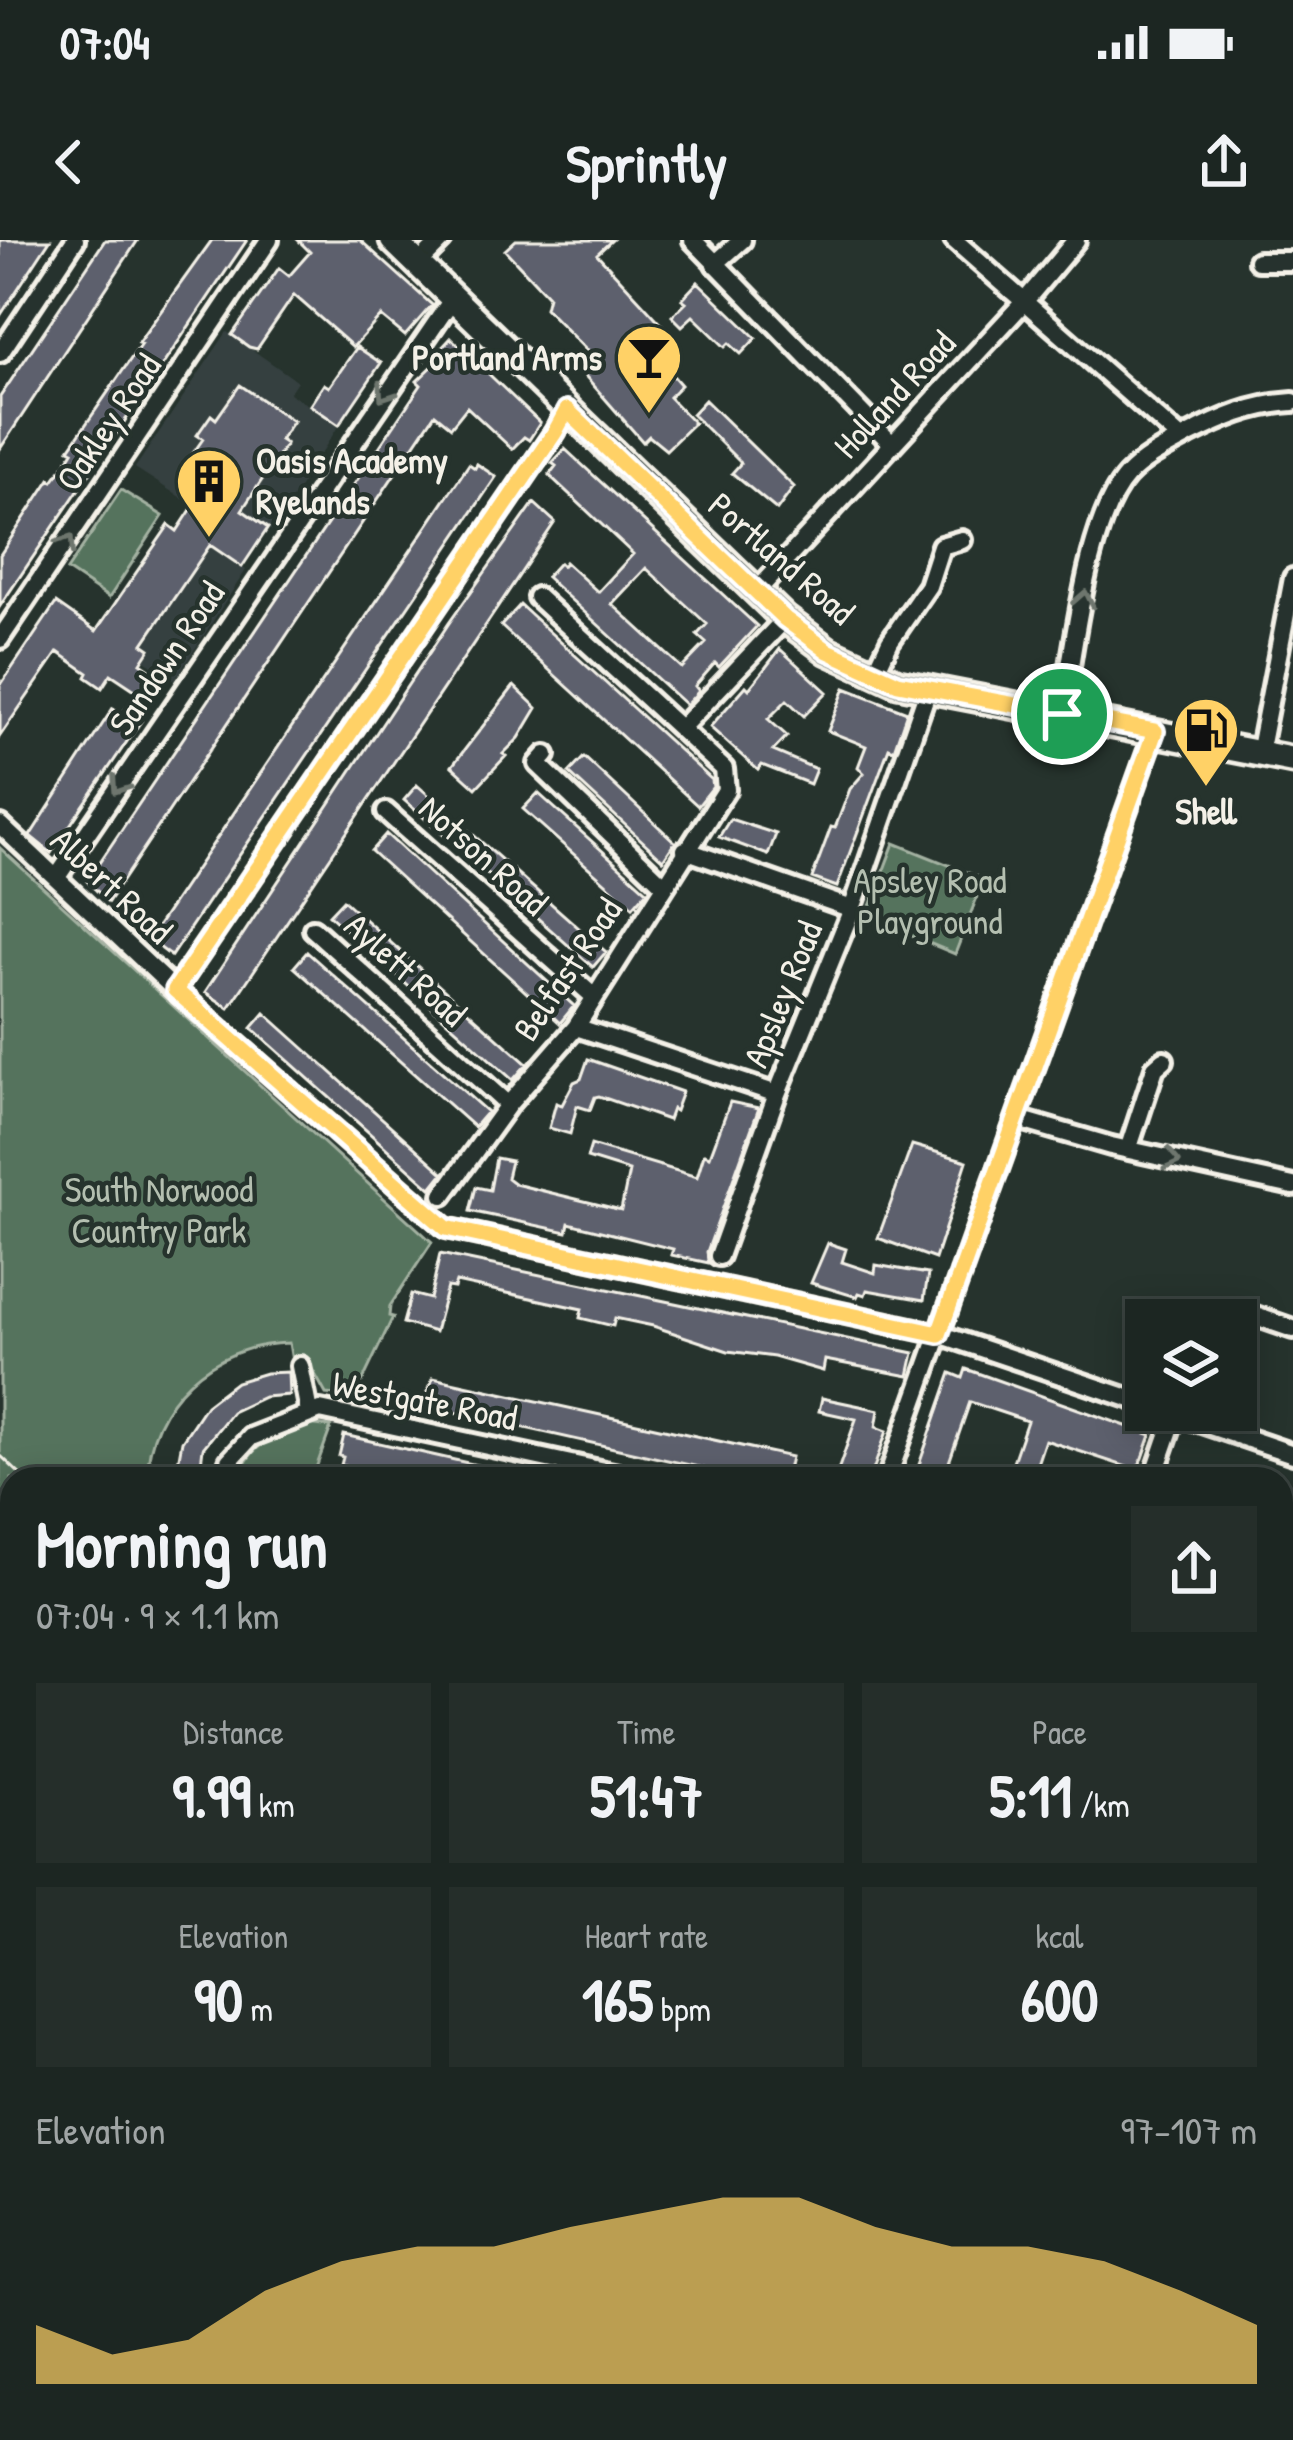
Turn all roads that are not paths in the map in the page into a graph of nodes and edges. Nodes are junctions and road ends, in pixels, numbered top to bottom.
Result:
1 (75, 240) edge
2 (269, 240) edge
3 (393, 240) edge
4 (442, 240) edge
5 (693, 240) edge
6 (742, 240) edge
7 (954, 240) edge
8 (1076, 240) edge
9 (1258, 261) dead end
10 (1293, 261) edge
11 (418, 264) junction
12 (716, 264) junction
13 (453, 298) junction
14 (1024, 302) junction
15 (0, 353) edge
16 (1293, 402) edge
17 (561, 421) junction
18 (1181, 439) junction
19 (892, 444) junction
20 (962, 540) dead end
21 (1293, 578) edge
22 (757, 591) junction
23 (537, 597) dead end
24 (785, 619) junction
25 (0, 639) edge
26 (875, 673) junction
27 (928, 689) junction
28 (1062, 714) junction
29 (682, 727) junction
30 (1155, 731) junction
31 (546, 754) dead end
32 (1259, 754) junction
33 (1293, 760) edge
34 (386, 812) dead end
35 (0, 825) edge
36 (685, 850) junction
37 (57, 877) junction
38 (663, 884) junction
39 (852, 909) junction
40 (313, 929) dead end
41 (175, 990) junction
42 (593, 996) junction
43 (576, 1027) junction
44 (1164, 1060) dead end
45 (777, 1094) junction
46 (508, 1105) junction
47 (1018, 1119) junction
48 (1128, 1150) junction
49 (1293, 1186) edge
50 (442, 1196) dead end
51 (719, 1256) dead end
52 (1257, 1317) edge
53 (1293, 1329) edge
54 (939, 1334) junction
55 (300, 1366) dead end
56 (1125, 1397) edge
57 (309, 1412) junction
58 (1164, 1431) edge
59 (1239, 1431) edge
60 (1293, 1454) edge
61 (228, 1467) edge
62 (587, 1467) edge
63 (891, 1467) edge
64 (1156, 1467) edge

1 - 15 street
25 -> 2 street, Oakley Road
3 - 11 main road, Portland Road
4 - 11 street
5 - 12 street
6 - 12 street
7 - 14 street
8 - 14 street, Holland Road
9 - 10 street
11 - 13 main road, Portland Road
12 - 19 street
13 - 17 main road, Portland Road
13 -> 37 street, Sandown Road
14 - 18 street
14 - 19 street, Holland Road
16 - 18 street
17 - 22 main road, Portland Road
17 - 41 street
28 -> 18 street
19 - 22 street, Holland Road
20 - 26 street
21 - 32 street
22 - 24 main road, Portland Road
23 - 29 street
24 - 26 main road, Portland Road
24 - 29 street
26 - 27 main road, Portland Road
27 - 28 main road, Portland Road
27 - 39 street, Apsley Road
28 - 30 main road, Portland Road
29 - 36 street, Belfast Road
30 - 32 main road, Portland Road
30 - 47 street
31 - 38 street
32 - 33 main road, Portland Road
34 - 42 street, Notson Road
35 - 37 street, Albert Road
36 - 38 street, Belfast Road
36 - 39 street
37 - 41 street, Albert Road
38 - 42 street, Belfast Road
39 - 45 street, Apsley Road
40 - 46 street, Aylett Road
41 - 54 street, Albert Road
42 - 43 street, Belfast Road
43 - 45 street
43 - 46 street, Belfast Road
44 - 48 street
45 - 51 street, Apsley Road
46 - 50 street, Belfast Road
47 - 48 street
47 - 54 street
48 -> 49 street
52 - 53 street
54 - 56 street, Albert Road
54 - 63 street
55 - 57 street
57 - 61 street, Westgate Road
57 - 62 street, Westgate Road
58 - 64 street
59 - 60 street

